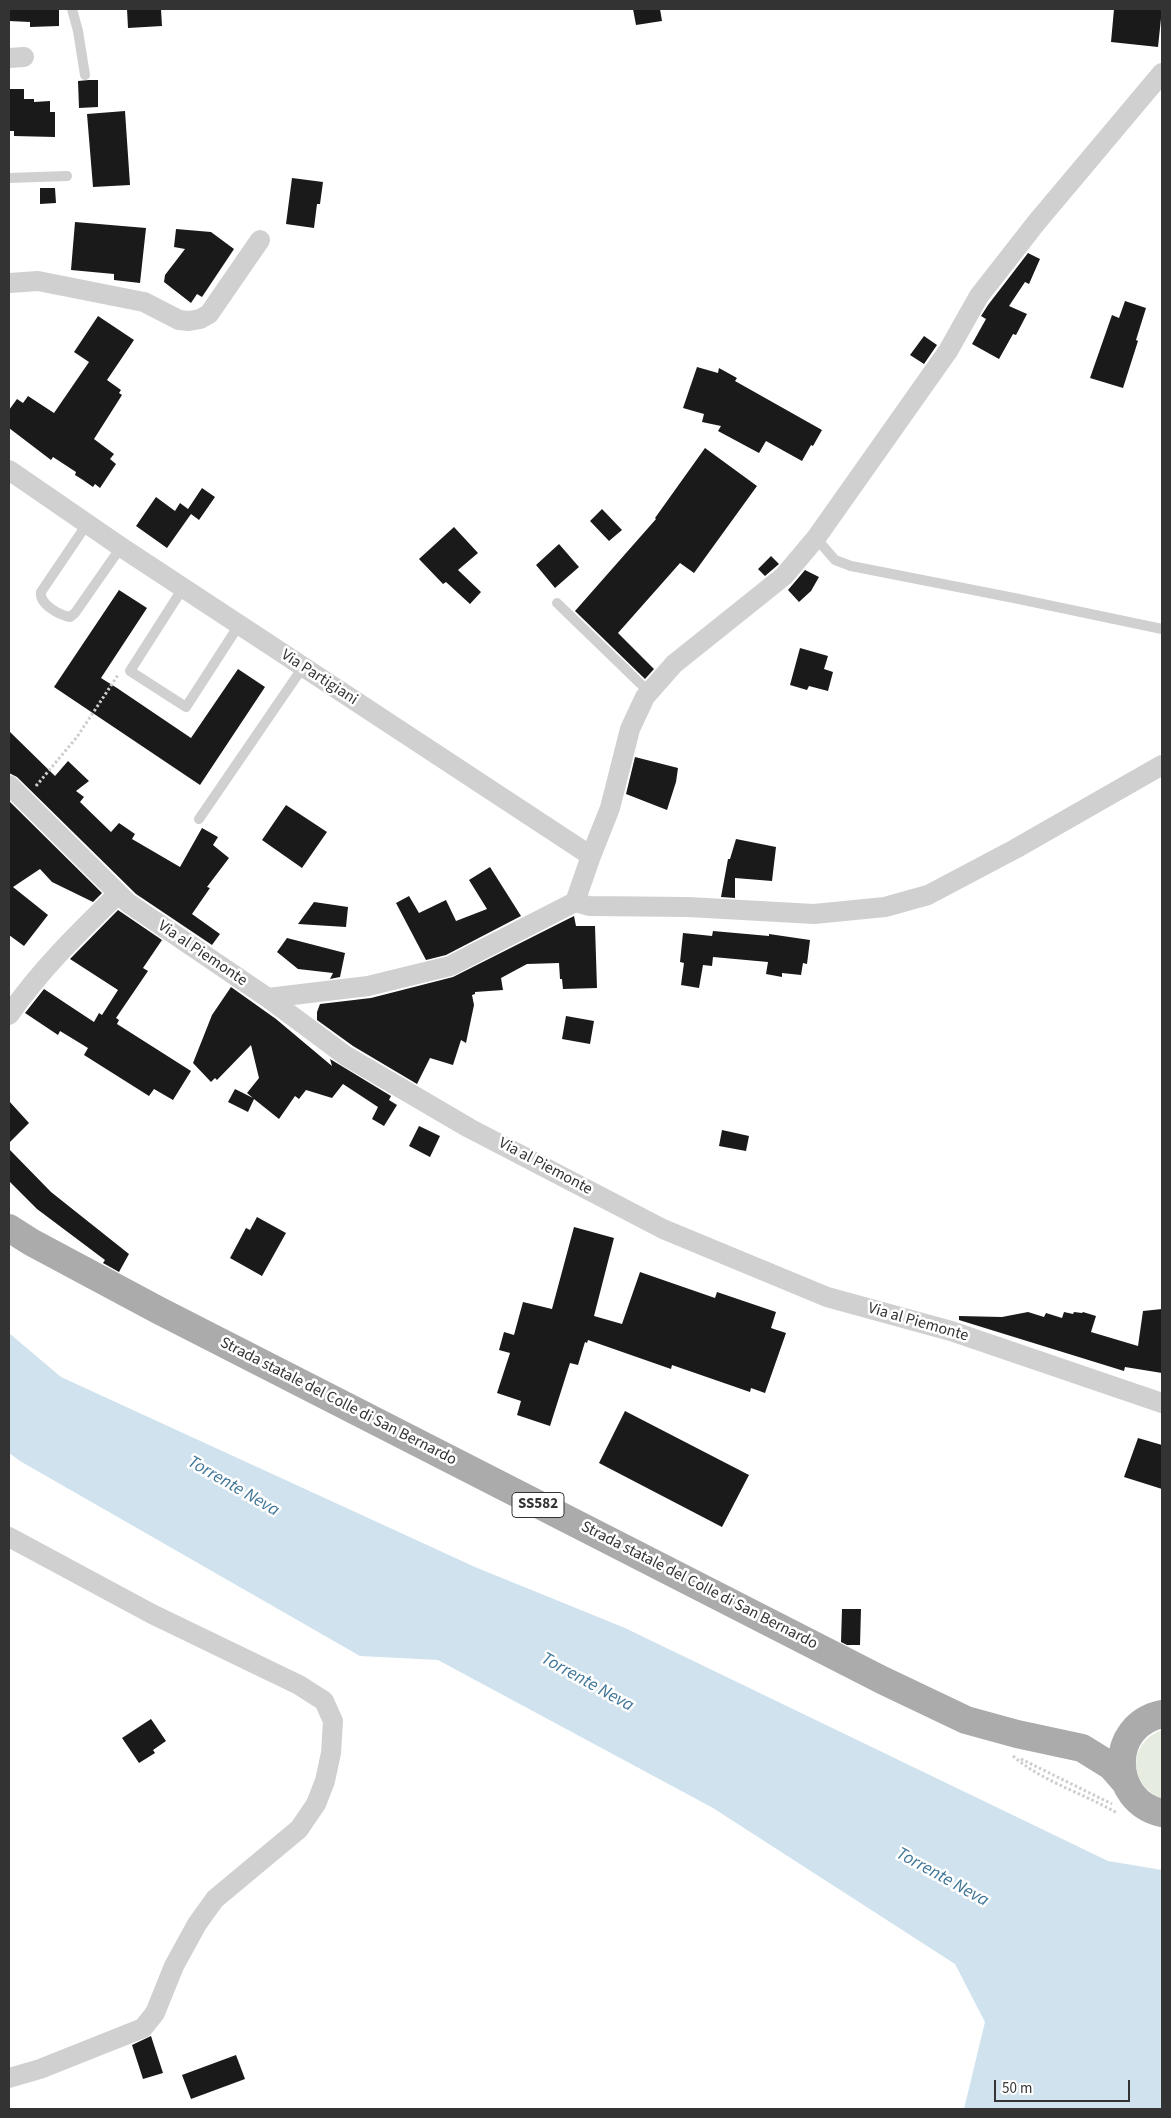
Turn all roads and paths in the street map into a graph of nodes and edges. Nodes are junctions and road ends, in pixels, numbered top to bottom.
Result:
1 (72, 9) edge
2 (1162, 72) edge
3 (85, 75) dead end
4 (67, 176) dead end
5 (9, 178) edge
6 (260, 240) dead end
7 (9, 283) edge
8 (9, 470) edge
9 (87, 524) junction
10 (816, 538) junction
11 (121, 547) junction
12 (184, 588) junction
13 (557, 603) dead end
14 (239, 625) junction
15 (1162, 629) edge
16 (303, 667) junction
17 (130, 671) junction
18 (649, 692) junction
19 (1162, 765) edge
20 (9, 785) edge
21 (24, 800) junction
22 (199, 819) dead end
23 (591, 856) junction
24 (118, 894) junction
25 (575, 902) junction
26 (268, 998) junction
27 (9, 1015) edge
28 (9, 1228) edge
29 (1162, 1403) edge
30 (9, 1537) edge
31 (1162, 1714) edge
32 (1132, 1733) junction
33 (997, 1738) junction
34 (1082, 1748) junction
35 (1125, 1782) junction
36 (1122, 1810) dead end
37 (1162, 1813) edge
38 (1120, 1815) dead end
39 (9, 2078) edge

1 - 3 lane
2 - 10 street
4 - 5 lane
6 - 7 street
8 - 9 street, Via Partigiani
9 - 11 street, Via Partigiani
9 - 11 lane
10 - 15 lane
10 - 18 street
11 - 12 street, Via Partigiani
12 - 14 street, Via Partigiani
12 - 17 lane
13 - 18 lane
14 - 16 street, Via Partigiani
14 - 17 lane
16 - 22 lane
16 - 23 street, Via Partigiani
17 - 21 path
18 - 23 street
19 - 25 street
20 - 21 street, Via al Piemonte
21 - 24 street, Via al Piemonte
23 - 25 street
24 - 26 street, Via al Piemonte
24 - 27 street
25 - 26 street
26 - 29 street, Via al Piemonte
28 - 33 main road, Strada statale del Colle di San Bernardo / SS582
30 - 39 street
31 - 32 main road, Strada statale del Colle di San Bernardo
32 - 34 main road, Strada statale del Colle di San Bernardo / SS582
32 - 35 main road
33 - 34 main road, Strada statale del Colle di San Bernardo / SS582
33 - 36 path
33 - 38 path
34 - 35 main road, Strada statale del Colle di San Bernardo / SS582
35 - 37 main road, Strada statale del Colle di San Bernardo

